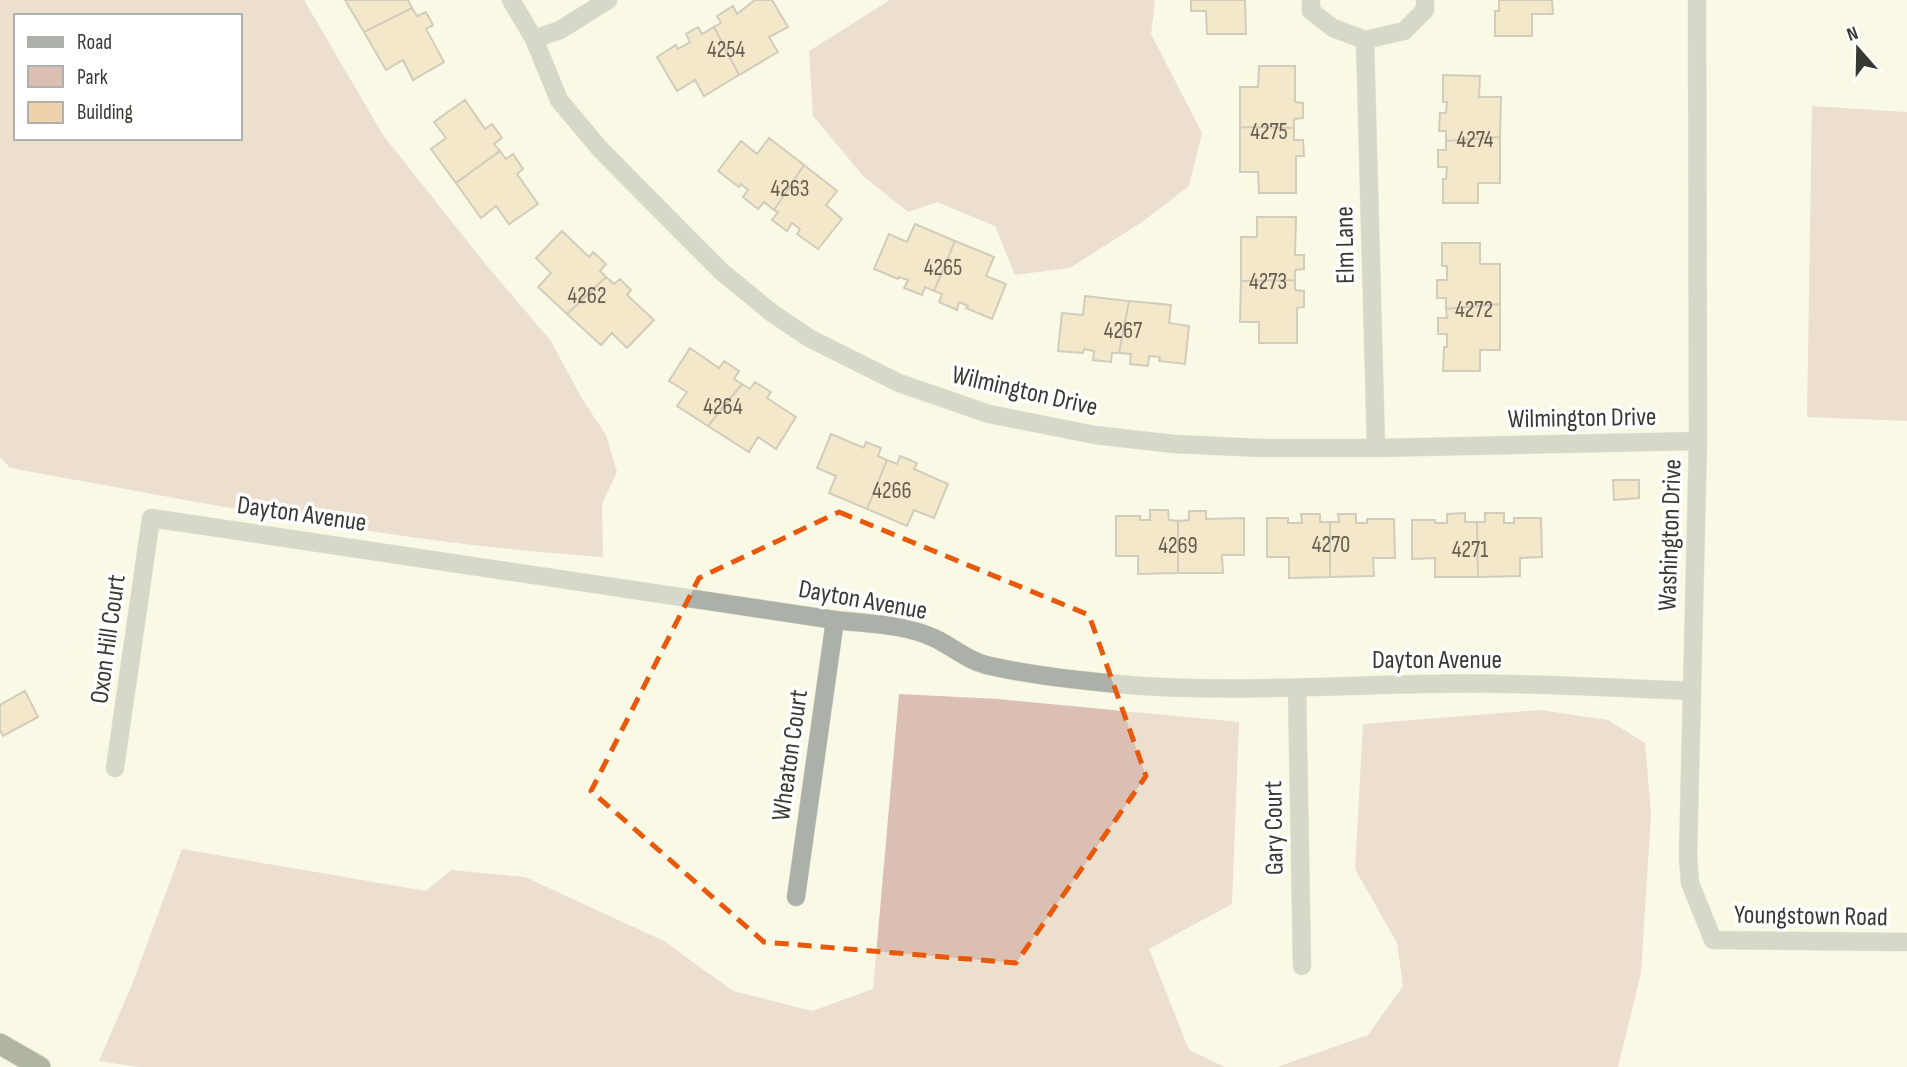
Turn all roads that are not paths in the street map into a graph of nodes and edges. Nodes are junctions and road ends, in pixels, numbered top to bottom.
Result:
1 (511, 0) edge
2 (608, 0) edge
3 (1311, 0) edge
4 (1425, 0) edge
5 (1697, 0) edge
6 (534, 39) junction
7 (1365, 40) junction
8 (1698, 441) junction
9 (1376, 448) junction
10 (151, 518) joint
11 (835, 620) junction
12 (1297, 688) junction
13 (1691, 691) junction
14 (115, 768) dead end
15 (796, 897) dead end
16 (1713, 940) joint
17 (1907, 942) edge
18 (1302, 966) dead end
19 (0, 1044) edge
20 (40, 1067) edge

1 - 6 street, Wilmington Drive
2 - 6 street
3 - 7 street
4 - 7 street
5 - 8 street, Washington Drive
6 - 9 street, Wilmington Drive
7 - 9 street, Elm Lane
8 - 9 street, Wilmington Drive
8 - 13 street, Washington Drive
10 - 11 street, Dayton Avenue
10 - 14 street, Oxon Hill Court
11 - 12 street, Dayton Avenue
11 - 15 street, Wheaton Court
12 - 13 street, Dayton Avenue
12 - 18 street, Gary Court
13 - 16 street, Washington Drive
16 - 17 street, Youngstown Road
19 - 20 highway

